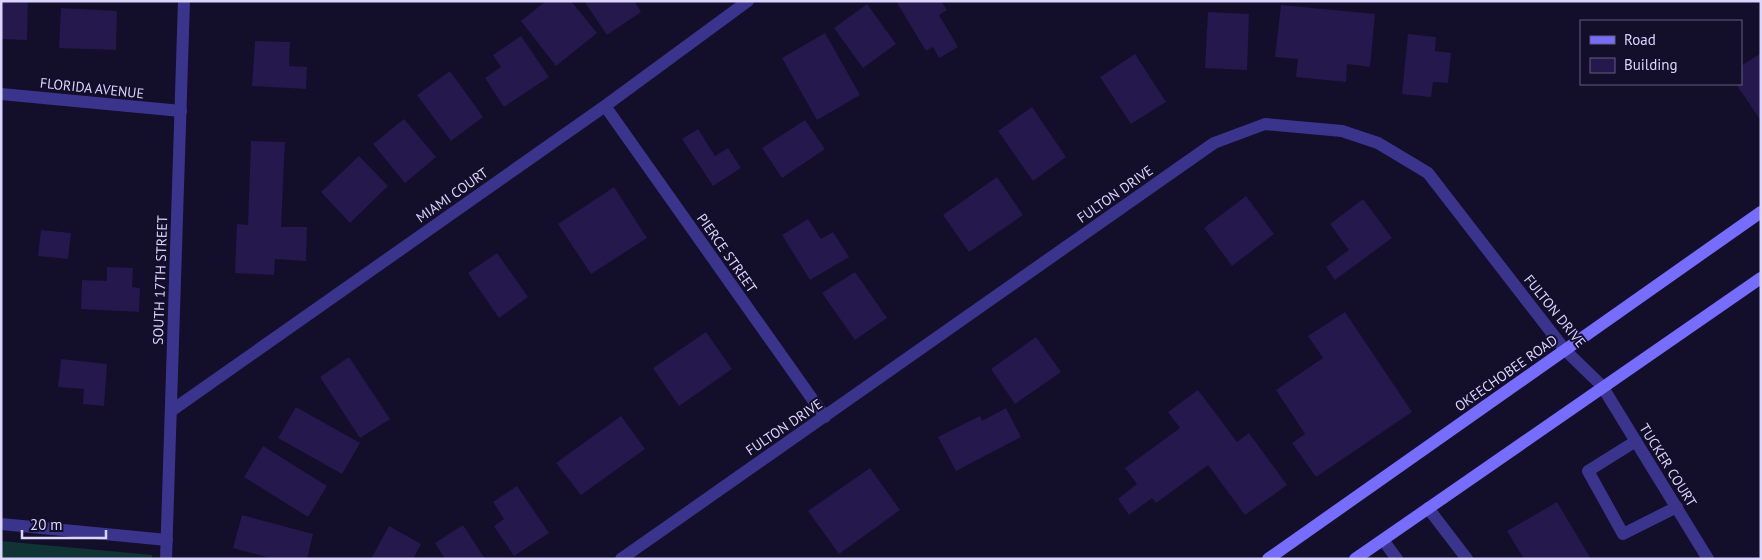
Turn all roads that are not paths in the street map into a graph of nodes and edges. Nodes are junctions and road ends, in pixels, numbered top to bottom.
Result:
1 (184, 1) edge
2 (748, 1) edge
3 (1, 94) edge
4 (605, 106) junction
5 (181, 112) junction
6 (1761, 212) edge
7 (1761, 278) edge
8 (1565, 350) junction
9 (1602, 386) junction
10 (171, 411) junction
11 (825, 417) junction
12 (1636, 441) junction
13 (1677, 507) junction
14 (1428, 508) junction
15 (1, 524) edge
16 (167, 540) junction
17 (1383, 540) junction
18 (166, 559) edge
19 (621, 559) edge
20 (1268, 559) edge
21 (1355, 559) edge
22 (1397, 559) edge
23 (1467, 559) edge
24 (1708, 559) edge

1 - 5 street, SOUTH 17TH STREET
2 - 4 street, MIAMI COURT
3 - 5 street, FLORIDA AVENUE
4 - 10 street, MIAMI COURT
4 - 11 street, PIERCE STREET
5 - 10 street, SOUTH 17TH STREET
6 - 8 main road, OKEECHOBEE ROAD
7 - 9 main road
8 - 9 street, FULTON DRIVE
8 - 11 street, FULTON DRIVE
8 - 20 main road, OKEECHOBEE ROAD
9 - 12 street, TUCKER COURT
9 - 14 main road
10 - 16 street, SOUTH 17TH STREET
11 - 19 street, FULTON DRIVE
12 - 13 street, TUCKER COURT
12 - 13 street
13 - 24 street, TUCKER COURT
14 - 17 main road
14 - 23 street
15 - 16 street
16 - 18 street, SOUTH 17TH STREET
17 - 21 main road
17 - 22 street

